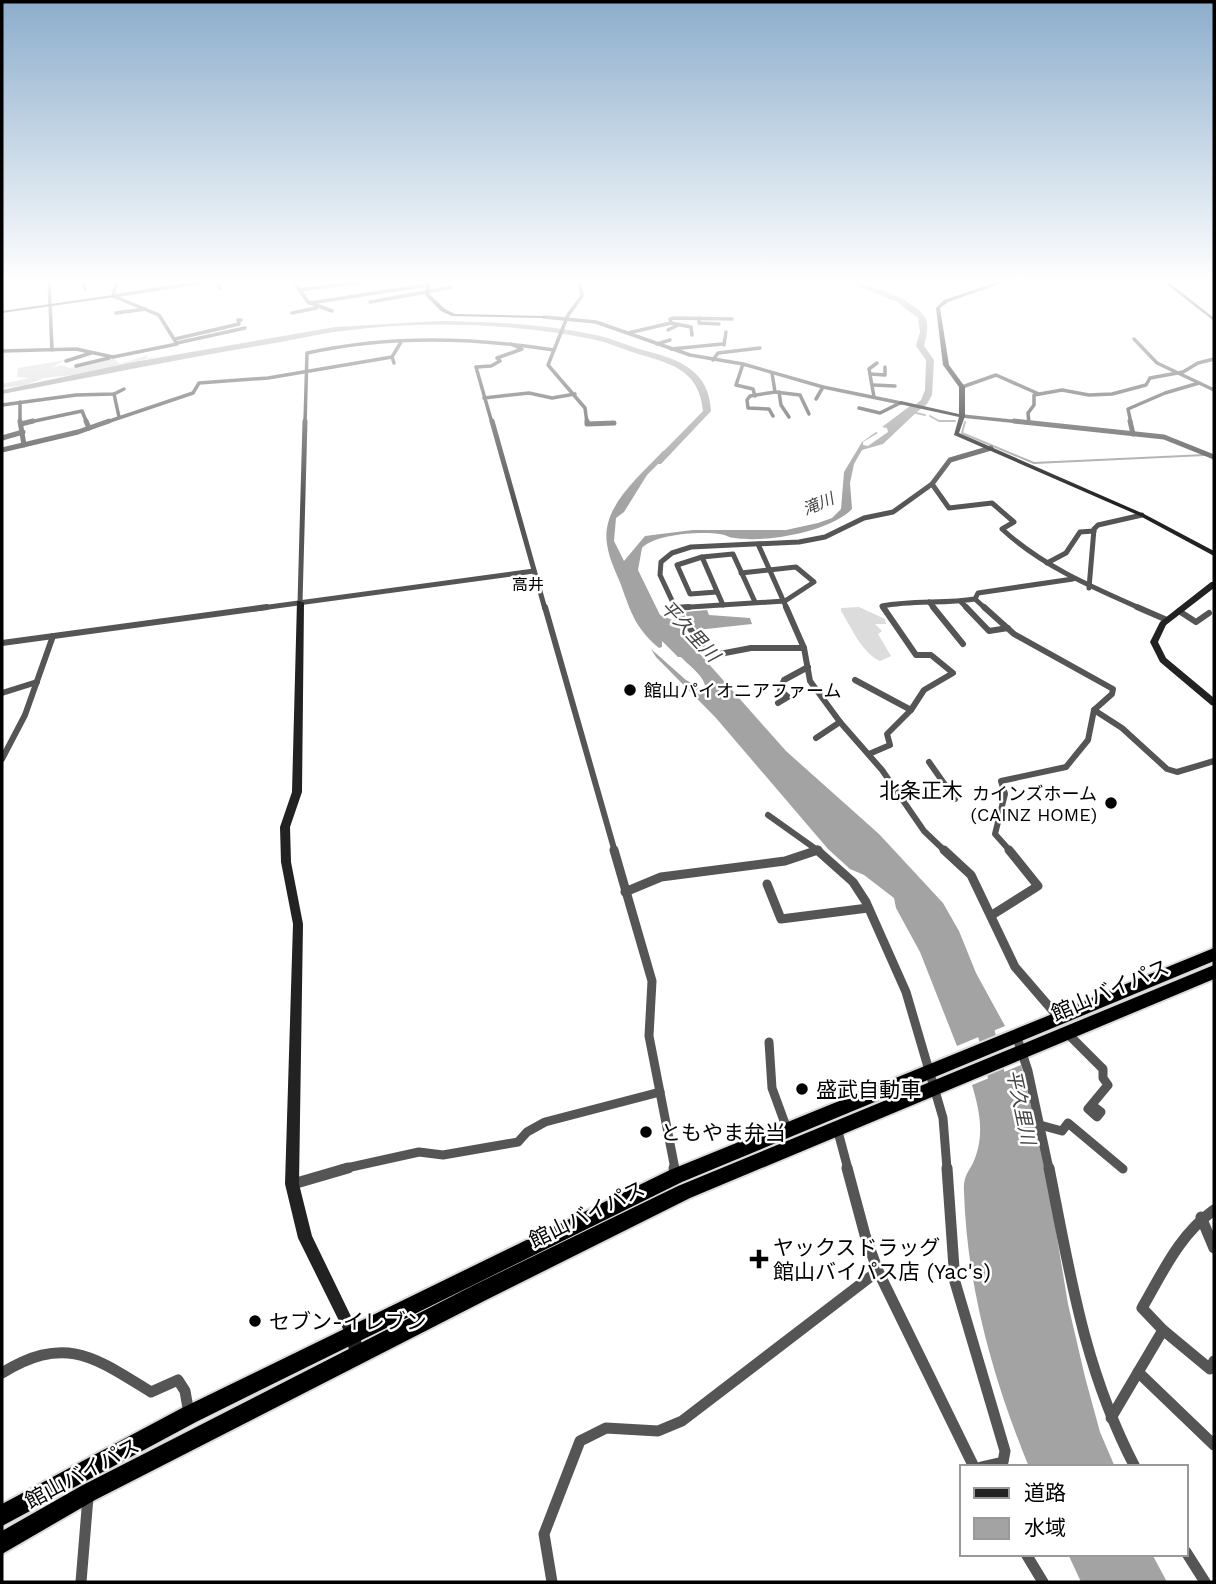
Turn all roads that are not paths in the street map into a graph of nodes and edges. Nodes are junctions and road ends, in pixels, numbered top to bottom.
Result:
1 (89, 354) edge
2 (98, 354) edge
3 (125, 354) edge
4 (307, 354) edge
5 (394, 354) edge
6 (508, 354) edge
7 (552, 354) edge
8 (690, 354) edge
9 (717, 354) edge
10 (944, 354) edge
11 (1148, 354) edge
12 (104, 355) junction
13 (113, 357) junction
14 (392, 357) junction
15 (1214, 359) edge
16 (85, 360) dead end
17 (713, 360) junction
18 (66, 361) dead end
19 (394, 363) dead end
20 (877, 363) dead end
21 (743, 365) junction
22 (76, 366) dead end
23 (885, 367) dead end
24 (307, 369) junction
25 (772, 373) junction
26 (1180, 373) junction
27 (871, 374) junction
28 (1199, 383) junction
29 (873, 385) junction
30 (895, 386) dead end
31 (823, 387) junction
32 (962, 387) junction
33 (124, 389) dead end
34 (1214, 390) edge
35 (777, 392) junction
36 (114, 394) junction
37 (575, 394) junction
38 (1039, 394) junction
39 (755, 396) junction
40 (1214, 396) edge
41 (874, 397) junction
42 (484, 398) junction
43 (816, 399) dead end
44 (20, 402) junction
45 (901, 403) junction
46 (2, 405) edge
47 (859, 408) dead end
48 (809, 414) dead end
49 (773, 416) dead end
50 (962, 416) junction
51 (118, 417) junction
52 (789, 417) dead end
53 (614, 423) dead end
54 (21, 424) junction
55 (1030, 424) junction
56 (89, 428) junction
57 (23, 432) junction
58 (1133, 434) junction
59 (2, 438) edge
60 (24, 445) junction
61 (991, 448) junction
62 (2, 450) edge
63 (1214, 457) edge
64 (932, 484) junction
65 (1142, 515) junction
66 (1094, 531) junction
67 (758, 544) junction
68 (1214, 554) edge
69 (702, 557) junction
70 (1047, 562) junction
71 (771, 569) junction
72 (534, 571) junction
73 (741, 573) junction
74 (1073, 579) junction
75 (1214, 584) edge
76 (1089, 589) junction
77 (717, 592) junction
78 (975, 598) junction
79 (785, 601) junction
80 (755, 602) junction
81 (929, 602) junction
82 (961, 602) junction
83 (300, 603) junction
84 (723, 605) junction
85 (675, 608) junction
86 (1179, 611) junction
87 (1209, 613) dead end
88 (1167, 620) junction
89 (1008, 628) junction
90 (53, 636) junction
91 (2, 643) edge
92 (963, 645) dead end
93 (804, 648) junction
94 (808, 667) junction
95 (855, 680) dead end
96 (37, 682) junction
97 (2, 693) edge
98 (778, 703) dead end
99 (1214, 704) edge
100 (911, 710) junction
101 (1094, 710) junction
102 (840, 722) junction
103 (816, 738) dead end
104 (869, 754) junction
105 (2, 759) edge
106 (1214, 761) edge
107 (929, 762) dead end
108 (955, 799) dead end
109 (768, 816) dead end
110 (818, 850) junction
111 (767, 884) dead end
112 (625, 892) junction
113 (868, 908) junction
114 (992, 915) junction
115 (1214, 954) edge
116 (1214, 972) edge
117 (1059, 1018) junction
118 (1066, 1033) junction
119 (1014, 1036) junction
120 (769, 1042) dead end
121 (1021, 1052) junction
122 (934, 1078) junction
123 (660, 1092) junction
124 (1092, 1105) dead end
125 (1040, 1125) junction
126 (836, 1128) junction
127 (788, 1129) junction
128 (1123, 1169) dead end
129 (676, 1175) junction
130 (292, 1184) junction
131 (1214, 1210) edge
132 (1202, 1217) junction
133 (1214, 1248) edge
134 (878, 1271) junction
135 (1163, 1330) junction
136 (353, 1335) junction
137 (356, 1356) junction
138 (1214, 1361) edge
139 (1138, 1372) junction
140 (2, 1373) edge
141 (189, 1415) junction
142 (1111, 1418) junction
143 (1214, 1445) edge
144 (973, 1465) edge
145 (990, 1465) edge
146 (1134, 1465) edge
147 (88, 1493) junction
148 (2, 1515) edge
149 (2, 1543) edge
150 (1188, 1555) edge
151 (1027, 1556) edge
152 (81, 1582) edge
153 (552, 1582) edge
154 (1043, 1582) edge
155 (1205, 1582) edge

1 - 18 street
2 - 12 street
3 - 13 street
4 - 24 street
5 - 14 street
6 - 42 street
7 - 37 street
8 - 17 street
9 - 17 street
10 - 32 street
11 - 26 street
12 - 13 street
12 - 16 street
13 - 22 street
14 - 19 street
14 - 24 street
15 - 26 street
17 - 21 street
20 - 27 street
21 - 25 street
21 - 39 street
23 - 27 street
24 - 51 street
24 - 83 street
25 - 31 street
25 - 35 street
26 - 28 street
26 - 38 street
27 - 29 street
28 - 34 street
28 - 58 street
29 - 30 street
29 - 41 street
31 - 41 street
31 - 43 street
32 - 38 street
32 - 50 street
33 - 36 street
34 - 40 street
35 - 39 street
35 - 48 street
35 - 52 street
36 - 44 street
36 - 51 street
37 - 42 street
37 - 53 street
38 - 55 street
39 - 49 street
41 - 45 street
42 - 72 street
44 - 46 street
44 - 54 street
45 - 47 street
45 - 50 street
50 - 55 street
50 - 61 street
51 - 56 street
54 - 56 street
54 - 57 street
55 - 58 street
56 - 60 street
57 - 59 street
57 - 60 street
58 - 63 street
60 - 62 street
61 - 64 street
61 - 65 street
64 - 67 street
64 - 70 street
65 - 66 street
65 - 68 street
66 - 70 street
66 - 76 street
67 - 71 street
67 - 85 street
69 - 73 street
69 - 77 street
69 - 77 street
70 - 74 street
71 - 73 street
71 - 79 street
71 - 79 street
72 - 83 street
72 - 112 street
73 - 80 street
74 - 76 street
74 - 78 street
75 - 86 street
76 - 88 street
77 - 84 street
78 - 82 street
78 - 89 street
79 - 80 street
79 - 93 street
80 - 84 street
81 - 82 street
81 - 92 street
81 - 100 street
82 - 89 street
83 - 90 street
83 - 130 street
84 - 85 street
85 - 93 street
86 - 87 street
86 - 88 street
88 - 99 street
89 - 101 street
90 - 91 street
90 - 96 street
93 - 94 street
94 - 98 street
94 - 102 street
95 - 100 street
96 - 97 street
96 - 105 street
100 - 104 street
101 - 106 street
101 - 114 street
102 - 103 street
102 - 104 street
104 - 114 street
107 - 108 street
109 - 110 street
110 - 112 street
110 - 113 street
111 - 113 street
112 - 123 street
113 - 122 street
114 - 117 street
115 - 117 highway, 館山バイパス
116 - 118 highway, 館山バイパス
117 - 119 highway, 館山バイパス
118 - 121 highway, 館山バイパス
118 - 124 street
119 - 121 street
119 - 122 highway, 館山バイパス
120 - 127 street
121 - 122 highway, 館山バイパス
121 - 125 street
122 - 126 highway, 館山バイパス
122 - 127 highway, 館山バイパス
122 - 145 street
123 - 129 street
123 - 130 street
125 - 128 street
125 - 142 street
126 - 134 street
126 - 137 highway, 館山バイパス
127 - 129 highway, 館山バイパス
129 - 136 highway, 館山バイパス
130 - 136 street
131 - 132 street
132 - 133 street
132 - 135 street
134 - 144 street
134 - 153 street
135 - 138 street
135 - 139 street
136 - 137 street
136 - 141 highway, 館山バイパス
137 - 147 highway, 館山バイパス
139 - 142 street
139 - 143 street
140 - 141 street
141 - 148 highway, 館山バイパス
142 - 146 street
147 - 149 highway, 館山バイパス
147 - 152 street
150 - 155 street
151 - 154 street

